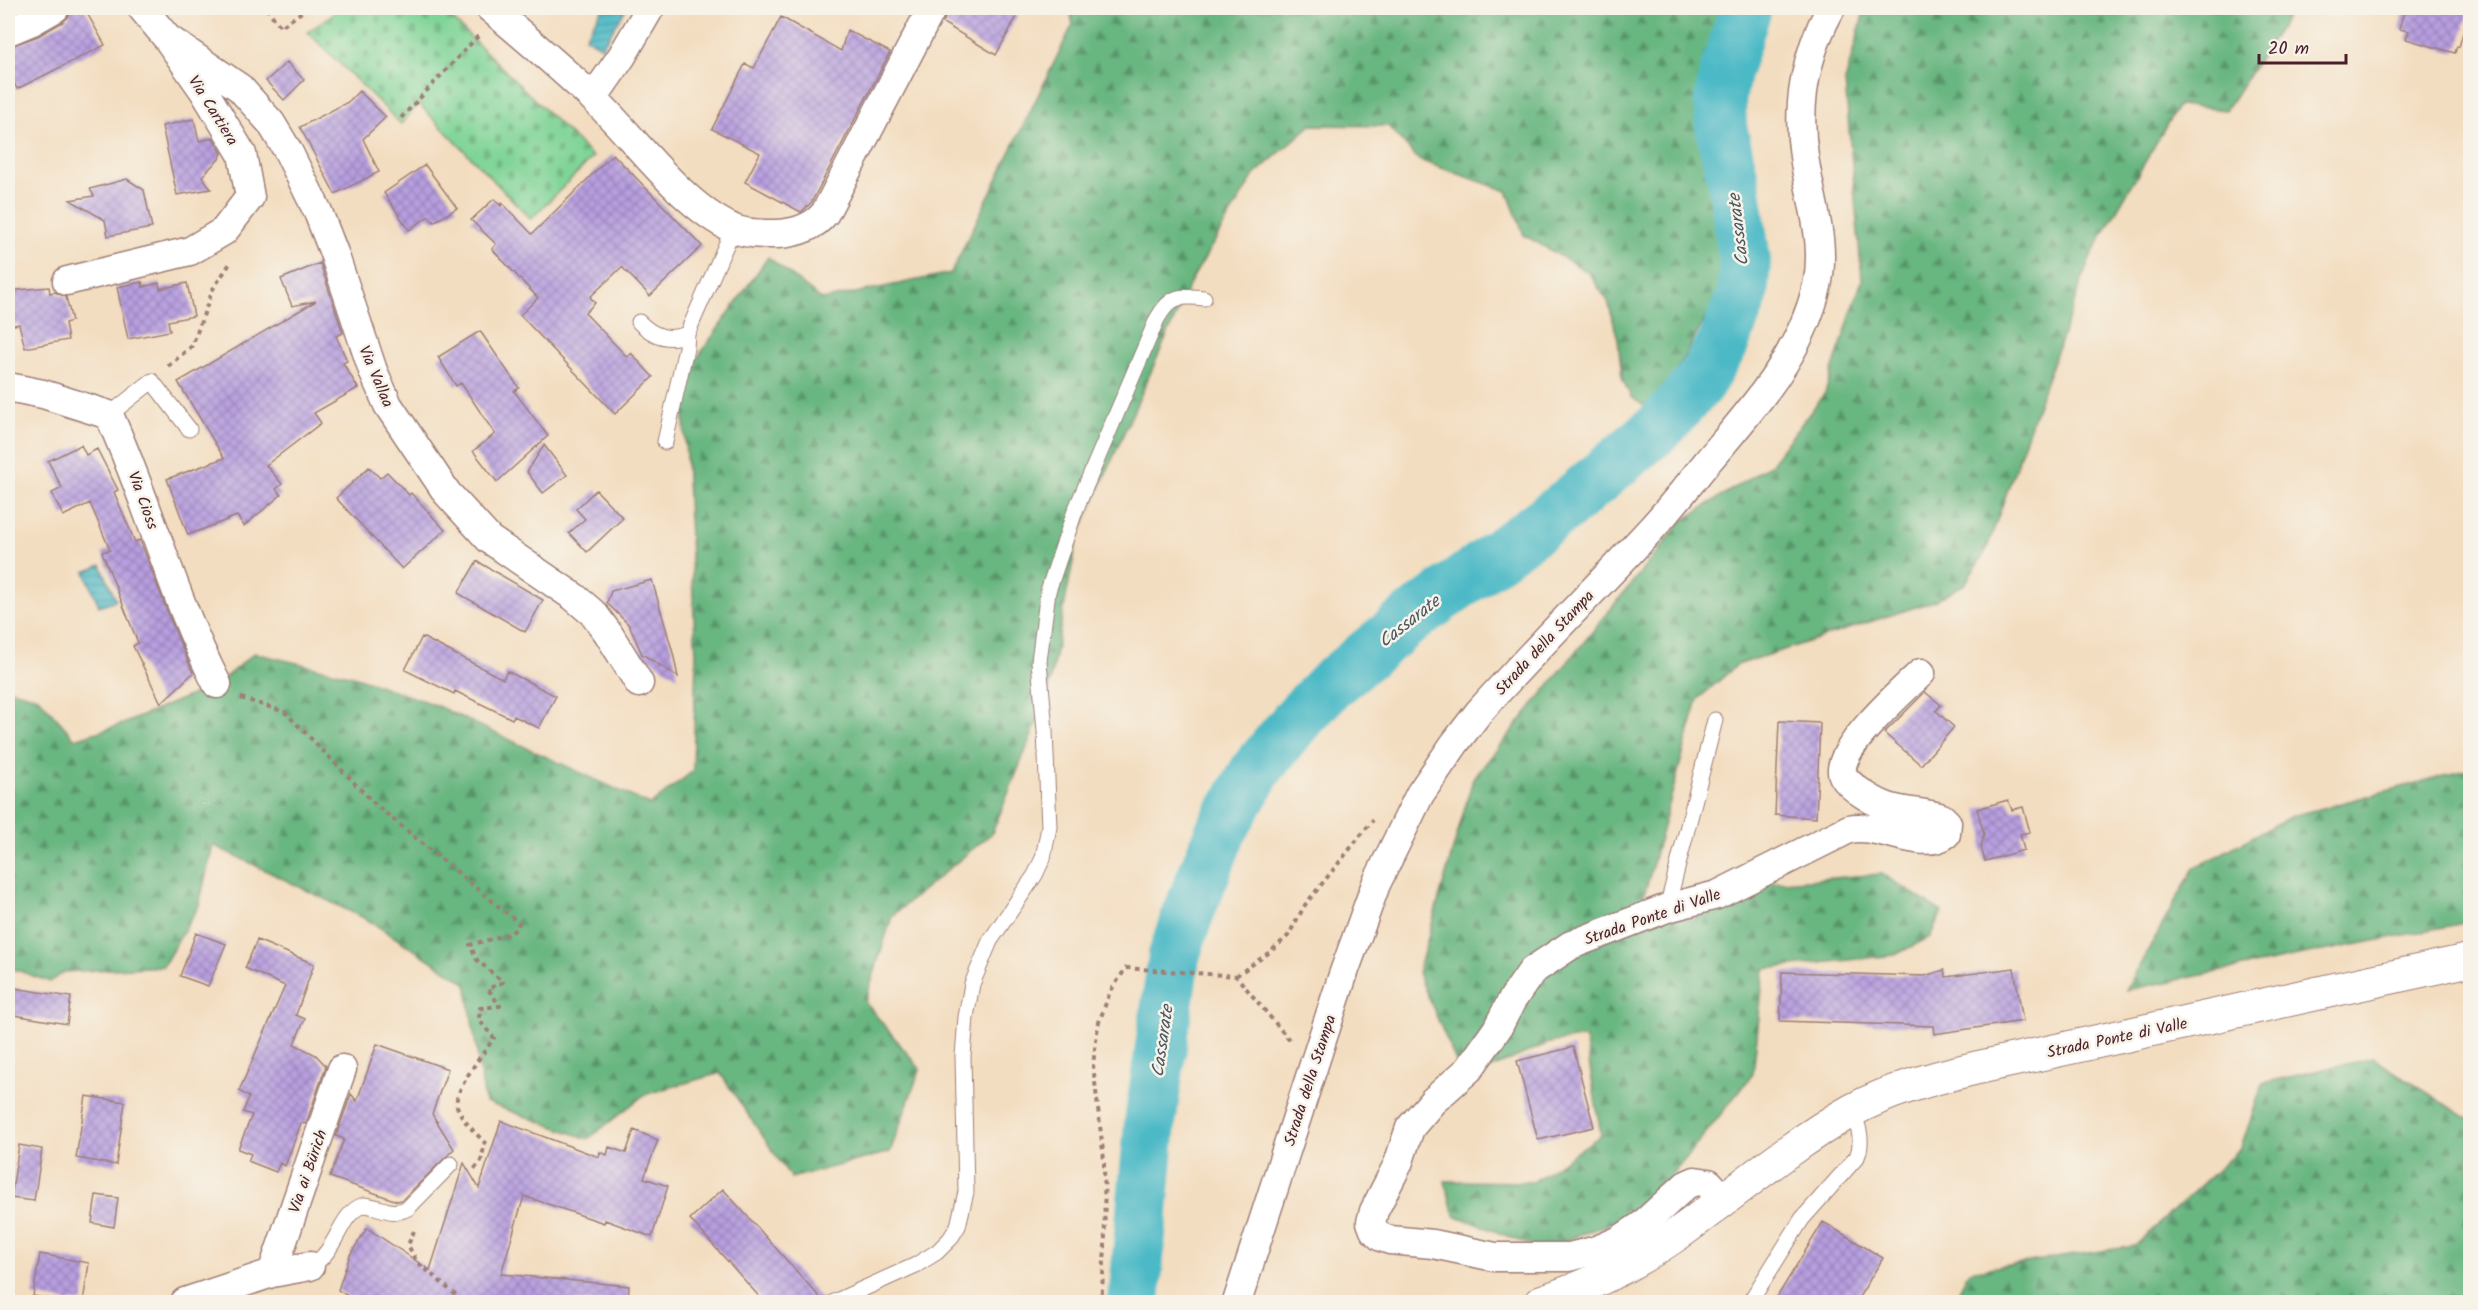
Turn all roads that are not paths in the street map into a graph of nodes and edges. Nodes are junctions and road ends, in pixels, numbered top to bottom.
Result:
1 (55, 8) edge
2 (142, 8) edge
3 (650, 8) edge
4 (932, 8) edge
5 (1831, 8) edge
6 (494, 11) edge
7 (8, 31) edge
8 (167, 38) junction
9 (593, 98) junction
10 (733, 229) junction
11 (67, 281) dead end
12 (1204, 298) dead end
13 (639, 322) dead end
14 (687, 334) junction
15 (8, 387) edge
16 (109, 415) junction
17 (189, 429) dead end
18 (665, 442) dead end
19 (1921, 673) dead end
20 (639, 683) dead end
21 (217, 684) road end
22 (1715, 720) dead end
23 (1667, 908) junction
24 (2470, 960) edge
25 (342, 1069) dead end
26 (1853, 1110) junction
27 (451, 1164) dead end
28 (1723, 1199) junction
29 (310, 1266) joint
30 (272, 1273) junction
31 (1551, 1301) edge
32 (185, 1302) edge
33 (834, 1302) edge
34 (1237, 1302) edge
35 (1750, 1302) edge

1 - 7 street
2 - 8 street, Via Cartiera
3 - 9 street
4 - 10 street
5 - 34 street, Strada della Stampa
6 - 9 street
8 - 11 street, Via Cartiera
8 - 20 street, Via Vallaa
9 - 10 street
10 - 14 lane
12 - 33 lane
13 - 14 lane
14 - 18 lane
15 - 16 street
16 - 17 lane
16 - 21 street, Via Cioss
19 - 23 street, Strada Ponte di Valle
22 - 23 lane
23 - 28 street, Strada Ponte di Valle
24 - 26 street, Strada Ponte di Valle
25 - 30 street, Via ai Bürich
26 - 28 street, Strada Ponte di Valle
26 - 35 lane
27 - 29 lane
28 - 31 street, Strada Ponte di Valle
29 - 30 street
30 - 32 street

